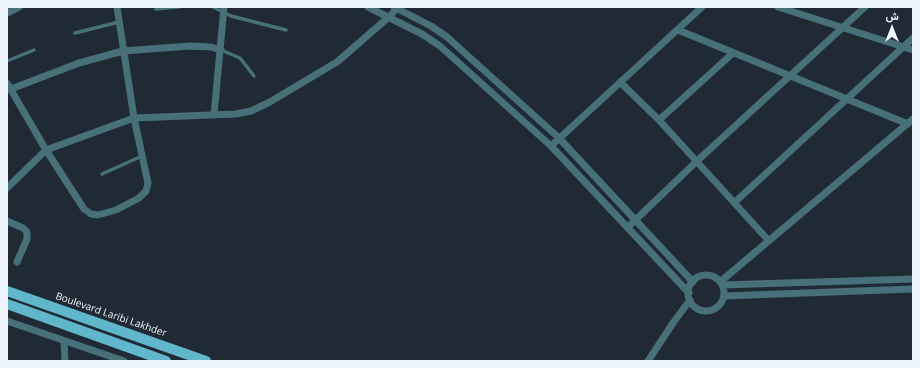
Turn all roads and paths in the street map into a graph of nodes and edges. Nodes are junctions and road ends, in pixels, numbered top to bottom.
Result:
1 (19, 7) edge
2 (117, 7) edge
3 (179, 7) edge
4 (213, 7) edge
5 (368, 7) edge
6 (396, 7) edge
7 (702, 7) edge
8 (781, 7) edge
9 (865, 7) edge
10 (156, 9) dead end
11 (224, 9) edge
12 (7, 13) edge
13 (390, 16) junction
14 (119, 22) junction
15 (843, 28) junction
16 (286, 30) dead end
17 (678, 30) junction
18 (75, 33) dead end
19 (913, 38) edge
20 (903, 47) junction
21 (34, 50) dead end
22 (221, 50) junction
23 (913, 50) edge
24 (123, 51) junction
25 (733, 53) junction
26 (7, 61) edge
27 (254, 76) dead end
28 (791, 76) junction
29 (620, 82) junction
30 (9, 86) edge
31 (848, 99) junction
32 (214, 115) junction
33 (134, 118) junction
34 (659, 120) junction
35 (910, 122) edge
36 (559, 138) junction
37 (551, 146) junction
38 (46, 150) junction
39 (142, 156) junction
40 (697, 161) junction
41 (102, 174) dead end
42 (7, 188) edge
43 (735, 202) junction
44 (7, 220) edge
45 (636, 220) junction
46 (628, 227) junction
47 (769, 241) junction
48 (17, 262) dead end
49 (913, 279) edge
50 (693, 282) junction
51 (721, 283) junction
52 (913, 290) edge
53 (7, 291) edge
54 (724, 296) junction
55 (689, 297) junction
56 (7, 304) edge
57 (7, 321) edge
58 (64, 342) junction
59 (146, 358) edge
60 (65, 361) edge
61 (124, 361) edge
62 (166, 361) edge
63 (206, 361) edge
64 (648, 361) edge

1 - 12 street
2 - 14 street
3 - 10 lane
4 - 11 lane
5 - 13 street
6 - 13 street
6 - 36 street
7 - 17 street
8 - 15 street
9 - 15 street
11 - 16 lane
11 - 22 street
13 - 32 street
13 - 37 street
14 - 18 lane
14 - 24 street
15 - 20 street
15 - 28 street
17 - 25 street
17 - 29 street
19 - 20 street
20 - 23 street
20 - 31 street
21 - 26 lane
22 - 24 street
22 - 27 lane
22 - 32 street
24 - 30 street
24 - 33 street
25 - 28 street
25 - 34 street
28 - 31 street
28 - 40 street
29 - 34 street
29 - 36 street
30 - 38 street
31 - 35 street
31 - 43 street
32 - 33 street
33 - 38 street
33 - 39 street
34 - 40 street
35 - 47 street
36 - 37 street
36 - 45 street
37 - 46 street
38 - 39 street
38 - 42 street
39 - 41 lane
40 - 43 street
40 - 45 street
43 - 47 street
44 - 48 street
45 - 46 street
45 - 50 street
46 - 55 street
47 - 51 street
49 - 51 street
50 - 51 street
50 - 55 street
51 - 54 street
52 - 54 street
53 - 63 main road, Boulevard Laribi Lakhder
54 - 55 street
55 - 64 street
56 - 59 main road
57 - 58 street
58 - 60 street
58 - 61 street
59 - 62 main road

